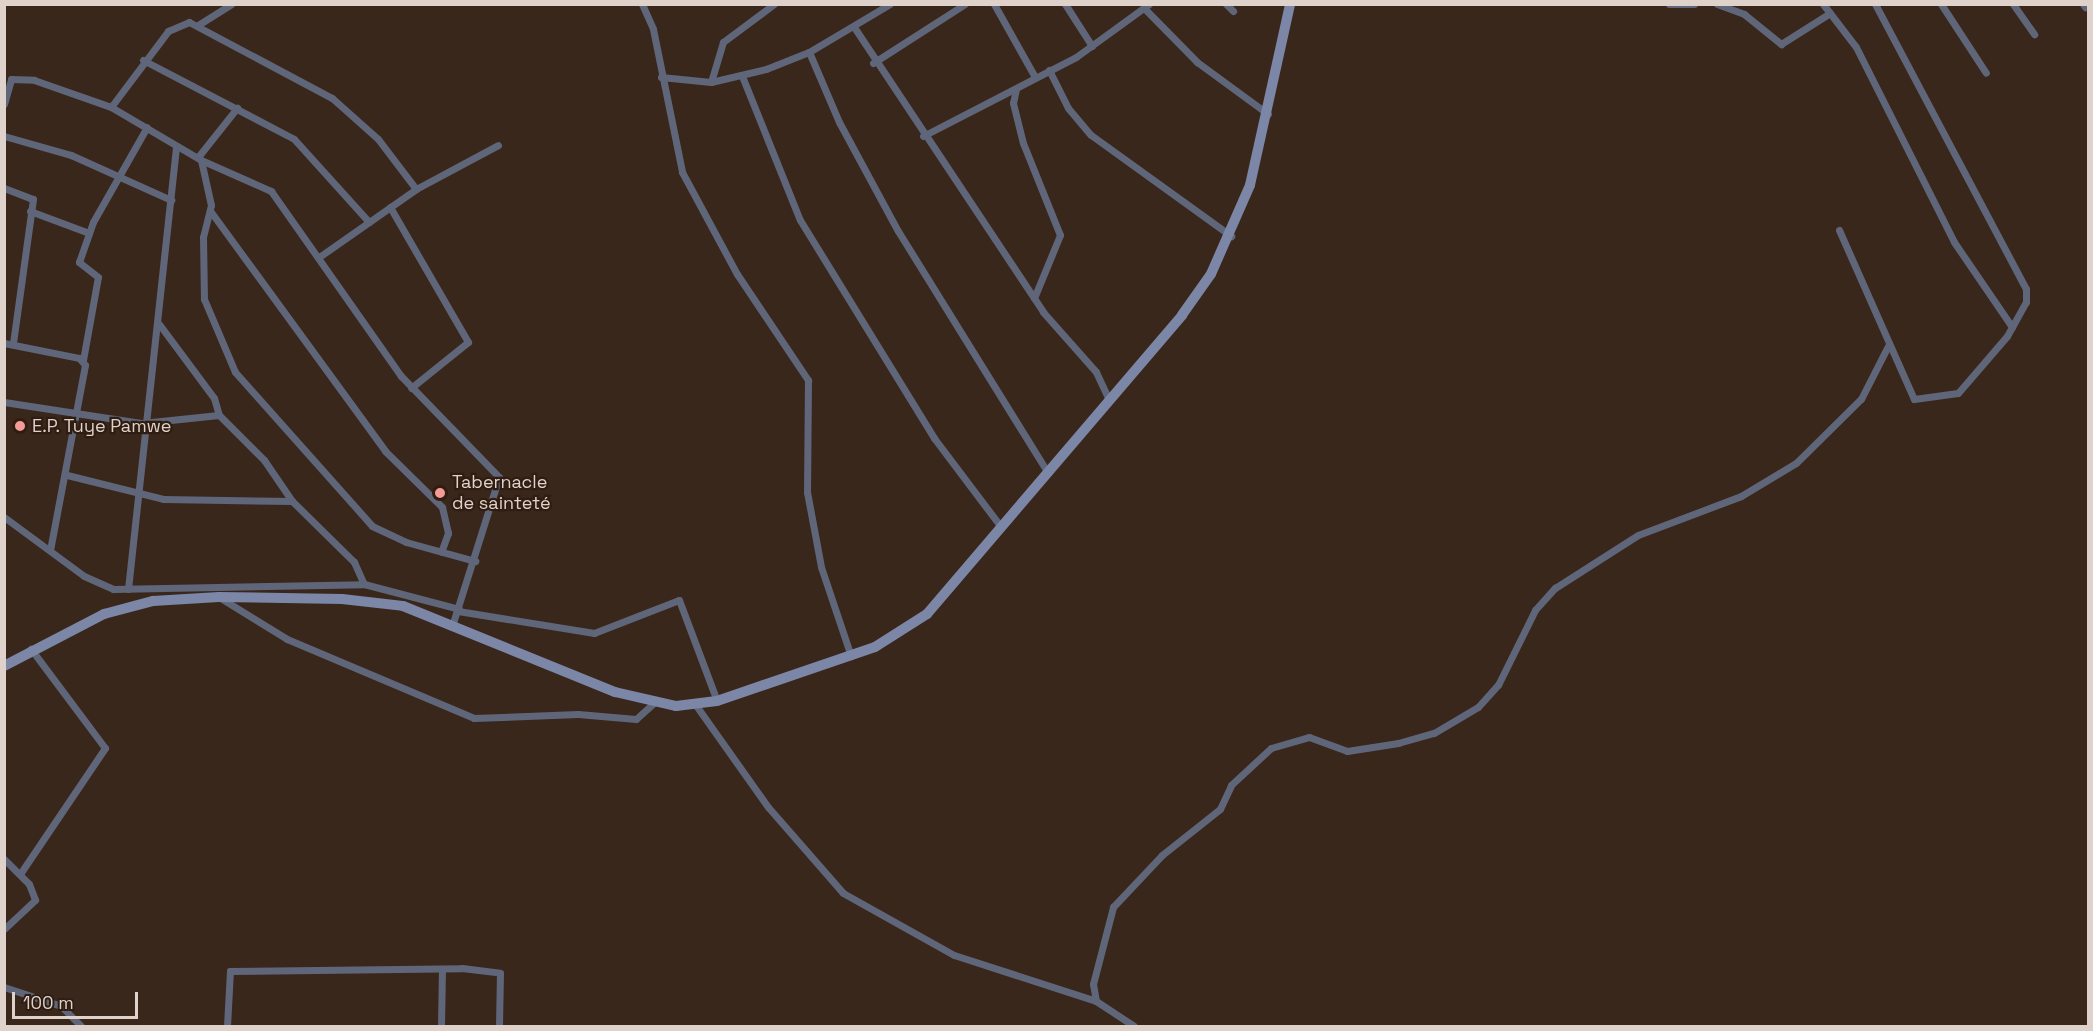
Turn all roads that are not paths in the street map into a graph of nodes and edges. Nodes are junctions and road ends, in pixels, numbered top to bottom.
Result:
1 (231, 4) edge
2 (642, 4) edge
3 (774, 4) edge
4 (890, 4) edge
5 (965, 4) edge
6 (994, 4) edge
7 (1065, 4) edge
8 (1226, 4) edge
9 (1290, 4) edge
10 (1669, 4) edge
11 (1694, 4) edge
12 (1717, 4) edge
13 (1823, 4) edge
14 (1875, 4) edge
15 (1941, 4) edge
16 (2013, 4) edge
17 (1147, 6) edge
18 (1233, 11) dead end
19 (1830, 13) junction
20 (198, 25) junction
21 (854, 27) junction
22 (2034, 34) dead end
23 (1092, 46) junction
24 (809, 52) junction
25 (142, 60) junction
26 (873, 63) junction
27 (1049, 70) junction
28 (1986, 73) dead end
29 (742, 76) junction
30 (661, 77) junction
31 (1035, 77) junction
32 (711, 82) junction
33 (1016, 89) junction
34 (4, 104) edge
35 (111, 107) junction
36 (237, 108) junction
37 (1268, 114) junction
38 (147, 127) junction
39 (4, 136) edge
40 (923, 136) junction
41 (498, 145) dead end
42 (176, 147) junction
43 (199, 159) junction
44 (120, 175) junction
45 (4, 188) edge
46 (416, 189) junction
47 (171, 200) junction
48 (390, 207) junction
49 (30, 212) junction
50 (211, 212) junction
51 (369, 222) junction
52 (1839, 230) dead end
53 (89, 233) junction
54 (1231, 236) junction
55 (319, 257) junction
56 (1034, 298) junction
57 (159, 324) junction
58 (2012, 327) junction
59 (4, 343) edge
60 (13, 345) junction
61 (1888, 346) junction
62 (83, 360) junction
63 (411, 388) junction
64 (1109, 400) junction
65 (4, 402) edge
66 (219, 415) junction
67 (76, 416) junction
68 (142, 423) junction
69 (1048, 473) junction
70 (67, 475) junction
71 (136, 496) junction
72 (292, 501) junction
73 (4, 517) edge
74 (1001, 527) junction
75 (50, 550) junction
76 (441, 552) junction
77 (475, 561) junction
78 (249, 584) junction
79 (364, 584) junction
80 (128, 589) junction
81 (219, 597) junction
82 (249, 597) junction
83 (458, 610) junction
84 (453, 623) junction
85 (31, 648) junction
86 (851, 656) junction
87 (4, 666) edge
88 (717, 700) junction
89 (654, 703) junction
90 (695, 704) junction
91 (4, 859) edge
92 (20, 874) junction
93 (4, 929) edge
94 (442, 969) junction
95 (1093, 984) junction
96 (4, 987) edge
97 (1080, 995) junction
98 (1096, 1001) junction
99 (81, 1026) edge
100 (228, 1026) edge
101 (441, 1026) edge
102 (499, 1026) edge
103 (1134, 1026) edge

1 - 20 street
2 - 30 street
3 - 32 street
4 - 21 street
5 - 26 street
6 - 31 street
7 - 23 street
8 - 18 street
9 - 37 main road
10 - 11 street
12 - 19 street
13 - 19 street
14 - 58 street
15 - 28 street
16 - 22 street
17 - 23 street
17 - 37 street
19 - 58 street
20 - 25 street
20 - 46 street
21 - 24 street
21 - 26 street
23 - 27 street
24 - 29 street
24 - 69 street
25 - 35 street
25 - 36 street
26 - 40 street
27 - 31 street
27 - 54 street
29 - 32 street
29 - 74 street
30 - 32 street
30 - 86 street
31 - 33 street
33 - 40 street
33 - 56 street
34 - 35 street
35 - 38 street
36 - 43 street
36 - 51 street
37 - 54 main road
38 - 42 street
38 - 44 street
39 - 44 street
40 - 56 street
41 - 46 street
42 - 43 street
42 - 47 street
43 - 50 street
43 - 55 street
44 - 47 street
44 - 53 street
45 - 49 street
46 - 48 street
47 - 57 street
48 - 51 street
48 - 63 street
49 - 53 street
49 - 60 street
50 - 76 street
50 - 76 street
51 - 55 street
52 - 61 street
53 - 62 street
54 - 64 main road
55 - 63 street
56 - 64 street
57 - 66 street
57 - 68 street
58 - 61 street
59 - 60 street
60 - 62 street
61 - 95 street
62 - 67 street
63 - 77 street
64 - 69 main road
65 - 67 street
66 - 68 street
66 - 72 street
67 - 68 street
67 - 70 street
68 - 71 street
69 - 74 main road
70 - 71 street
70 - 75 street
71 - 72 street
71 - 80 street
72 - 79 street
73 - 75 street
74 - 86 main road
75 - 80 street
76 - 77 street
77 - 83 street
78 - 79 street
78 - 80 street
78 - 82 street
79 - 83 street
81 - 82 main road
81 - 85 main road
81 - 89 street
82 - 84 main road
83 - 84 street
83 - 88 street
84 - 89 main road
85 - 87 main road
85 - 92 street
86 - 88 main road
88 - 90 main road
89 - 90 main road
90 - 97 street
91 - 92 street
92 - 93 street
94 - 100 street
94 - 101 street
94 - 102 street
95 - 97 street
95 - 98 street
96 - 99 street
97 - 98 street
98 - 103 street

